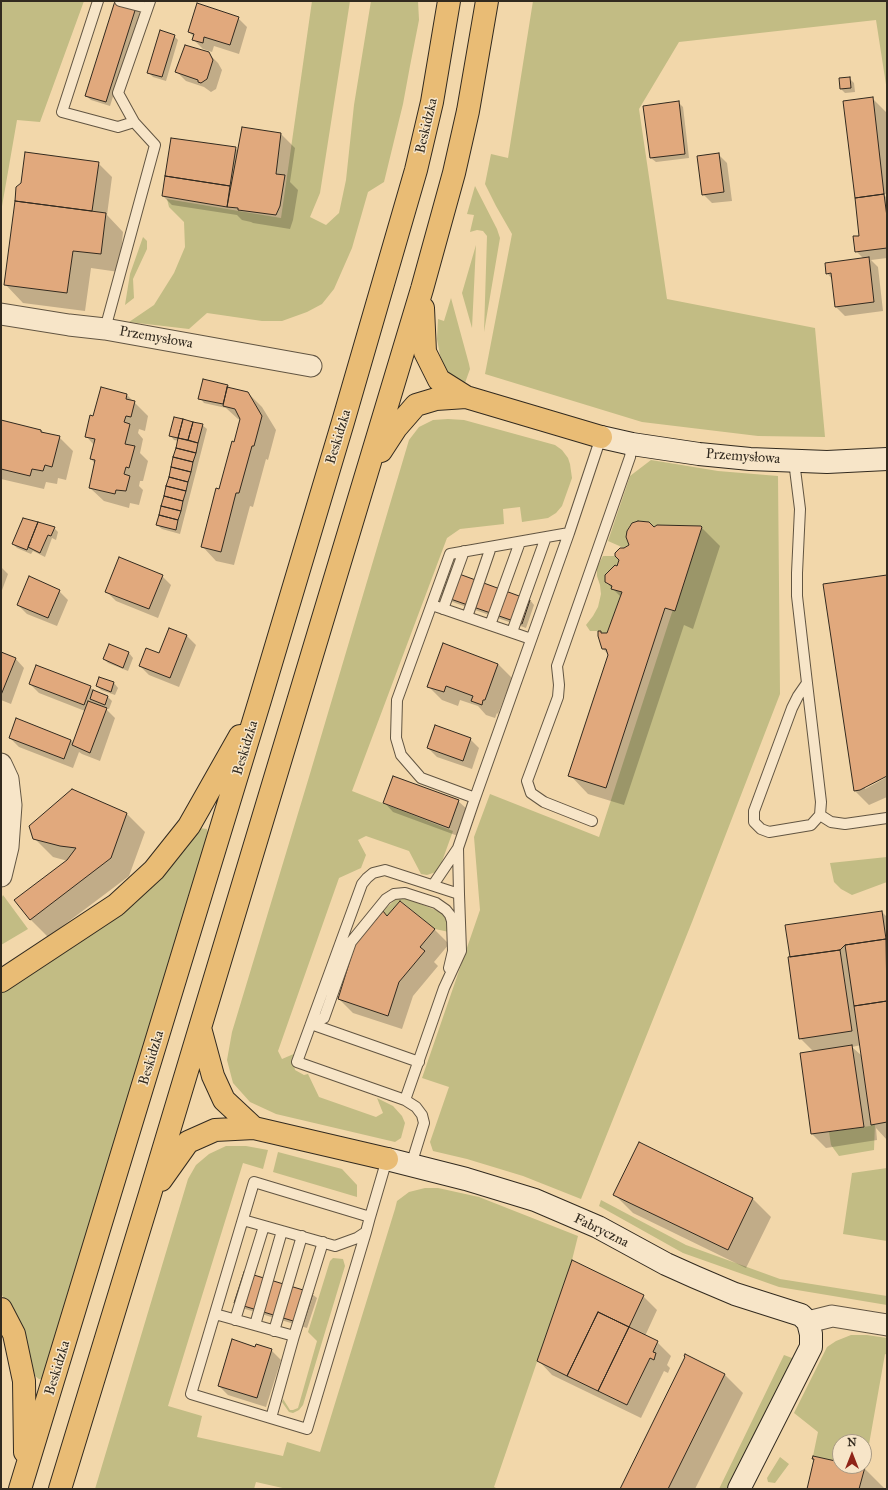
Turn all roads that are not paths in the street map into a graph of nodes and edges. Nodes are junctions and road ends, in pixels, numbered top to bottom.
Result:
1 (98, 1) edge
2 (120, 1) edge
3 (432, 1) edge
4 (449, 1) edge
5 (487, 1) edge
6 (148, 5) edge
7 (441, 54) junction
8 (134, 122) junction
9 (422, 289) junction
10 (1, 314) edge
11 (105, 329) junction
12 (311, 366) dead end
13 (466, 397) junction
14 (601, 437) junction
15 (632, 444) junction
16 (887, 459) edge
17 (794, 461) junction
18 (368, 473) junction
19 (569, 533) junction
20 (546, 537) junction
21 (520, 542) junction
22 (492, 547) junction
23 (464, 551) junction
24 (432, 605) junction
25 (443, 608) junction
26 (467, 617) junction
27 (490, 625) junction
28 (512, 632) junction
29 (531, 639) junction
30 (807, 683) junction
31 (260, 700) junction
32 (1, 764) edge
33 (475, 798) junction
34 (820, 815) junction
35 (887, 818) edge
36 (592, 821) dead end
37 (458, 848) junction
38 (1, 876) edge
39 (433, 885) junction
40 (459, 894) junction
41 (344, 946) junction
42 (1, 981) edge
43 (444, 988) junction
44 (311, 1024) junction
45 (200, 1026) junction
46 (418, 1062) junction
47 (405, 1100) junction
48 (254, 1128) junction
49 (386, 1158) junction
50 (411, 1165) junction
51 (150, 1194) junction
52 (370, 1216) junction
53 (243, 1220) junction
54 (264, 1226) junction
55 (282, 1231) junction
56 (366, 1232) junction
57 (302, 1236) junction
58 (323, 1242) junction
59 (1, 1309) edge
60 (215, 1314) junction
61 (235, 1320) junction
62 (808, 1322) junction
63 (255, 1325) junction
64 (887, 1325) edge
65 (274, 1331) junction
66 (294, 1336) junction
67 (271, 1418) junction
68 (23, 1480) edge
69 (60, 1489) edge
70 (739, 1489) edge

1 - 8 lane
2 - 6 lane
3 - 7 main road
4 - 7 main road, Beskidzka
5 - 9 main road
6 - 8 lane
7 - 31 main road, Beskidzka
8 - 11 lane
9 - 13 main road
9 - 18 main road
10 - 11 street, Przemysłowa
11 - 12 street, Przemysłowa
13 - 14 main road
13 - 18 main road
14 - 15 main road, Przemysłowa
14 - 19 lane
15 - 17 main road, Przemysłowa
15 - 36 lane
16 - 17 main road, Przemysłowa
17 - 30 lane
18 - 45 main road
19 - 20 lane
19 - 29 lane
20 - 21 lane
20 - 28 lane
21 - 22 lane
21 - 27 lane
22 - 23 lane
22 - 26 lane
23 - 24 lane
23 - 25 lane
24 - 25 lane
24 - 33 lane
25 - 26 lane
26 - 27 lane
27 - 28 lane
28 - 29 lane
29 - 33 lane
30 - 34 lane
30 - 34 lane
31 - 42 main road
31 - 68 main road, Beskidzka
32 - 38 street
33 - 37 lane
34 - 35 lane
37 - 39 lane
37 - 40 lane
39 - 40 lane
39 - 41 lane
40 - 43 lane
41 - 43 lane
41 - 44 lane
43 - 46 lane
44 - 46 lane
44 - 47 lane
45 - 48 main road
45 - 51 main road
46 - 47 lane
47 - 50 lane
48 - 49 main road
48 - 51 main road
49 - 50 main road, Fabryczna
49 - 52 lane
50 - 62 main road, Fabryczna
51 - 69 main road
52 - 53 lane
52 - 56 lane
53 - 54 lane
53 - 60 lane
54 - 55 lane
54 - 61 lane
55 - 57 lane
55 - 63 lane
56 - 58 lane
56 - 67 lane
57 - 58 lane
57 - 65 lane
58 - 66 lane
59 - 68 main road
60 - 61 lane
60 - 67 lane
61 - 63 lane
62 - 64 street
62 - 70 main road
63 - 65 lane
65 - 66 lane
66 - 67 lane

